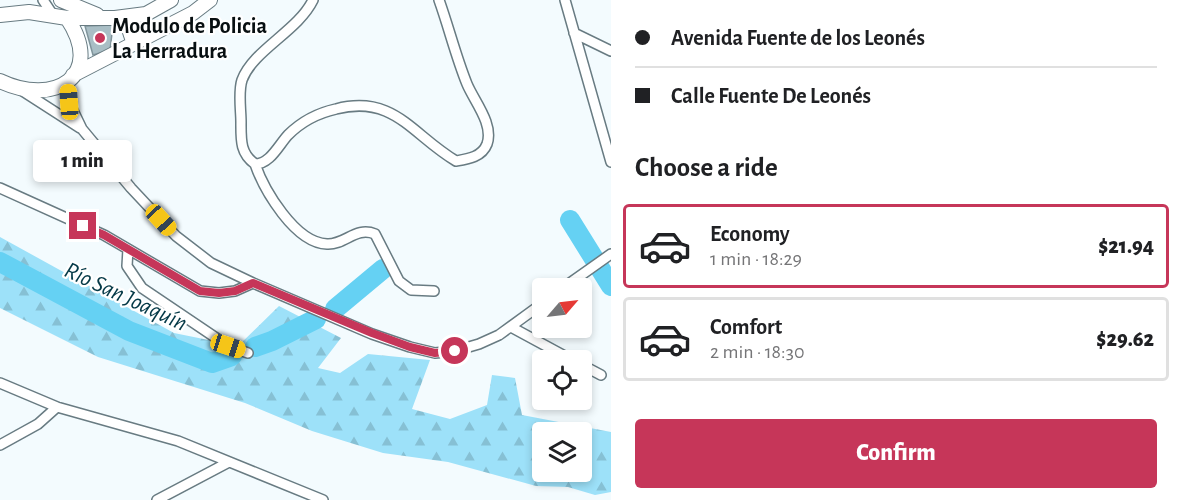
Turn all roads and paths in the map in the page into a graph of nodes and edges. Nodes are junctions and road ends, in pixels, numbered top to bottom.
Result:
1 (43, 0) edge
2 (61, 0) edge
3 (171, 0) edge
4 (210, 0) edge
5 (313, 0) edge
6 (439, 0) edge
7 (565, 0) edge
8 (0, 15) edge
9 (60, 16) junction
10 (125, 17) junction
11 (104, 18) junction
12 (574, 33) junction
13 (134, 44) junction
14 (611, 51) edge
15 (70, 79) junction
16 (0, 81) edge
17 (18, 88) junction
18 (82, 129) junction
19 (611, 162) edge
20 (255, 164) junction
21 (0, 189) edge
22 (128, 249) junction
23 (608, 256) edge
24 (577, 278) edge
25 (253, 283) junction
26 (434, 291) dead end
27 (532, 311) edge
28 (511, 327) junction
29 (554, 350) edge
30 (248, 353) dead end
31 (592, 370) edge
32 (601, 375) dead end
33 (0, 383) edge
34 (57, 406) junction
35 (0, 445) edge
36 (229, 462) junction
37 (157, 500) edge
38 (323, 500) edge

1 - 9 street
2 - 11 main road
3 - 10 main road
4 - 13 main road
5 - 20 street
6 - 20 street
7 - 12 street
8 - 9 main road
9 - 11 main road
9 - 15 main road
10 - 11 main road
10 - 13 main road
12 - 14 street
12 - 19 street
13 - 15 main road
15 - 17 main road
15 - 18 street
16 - 17 main road
17 - 18 street
18 - 25 street
20 - 26 street
21 - 22 street
22 - 25 street
22 - 30 street
23 - 24 street
25 - 28 street
27 - 28 street
28 - 29 street
31 - 32 street
33 - 34 street
34 - 35 street
34 - 36 street
36 - 37 street
36 - 38 street

